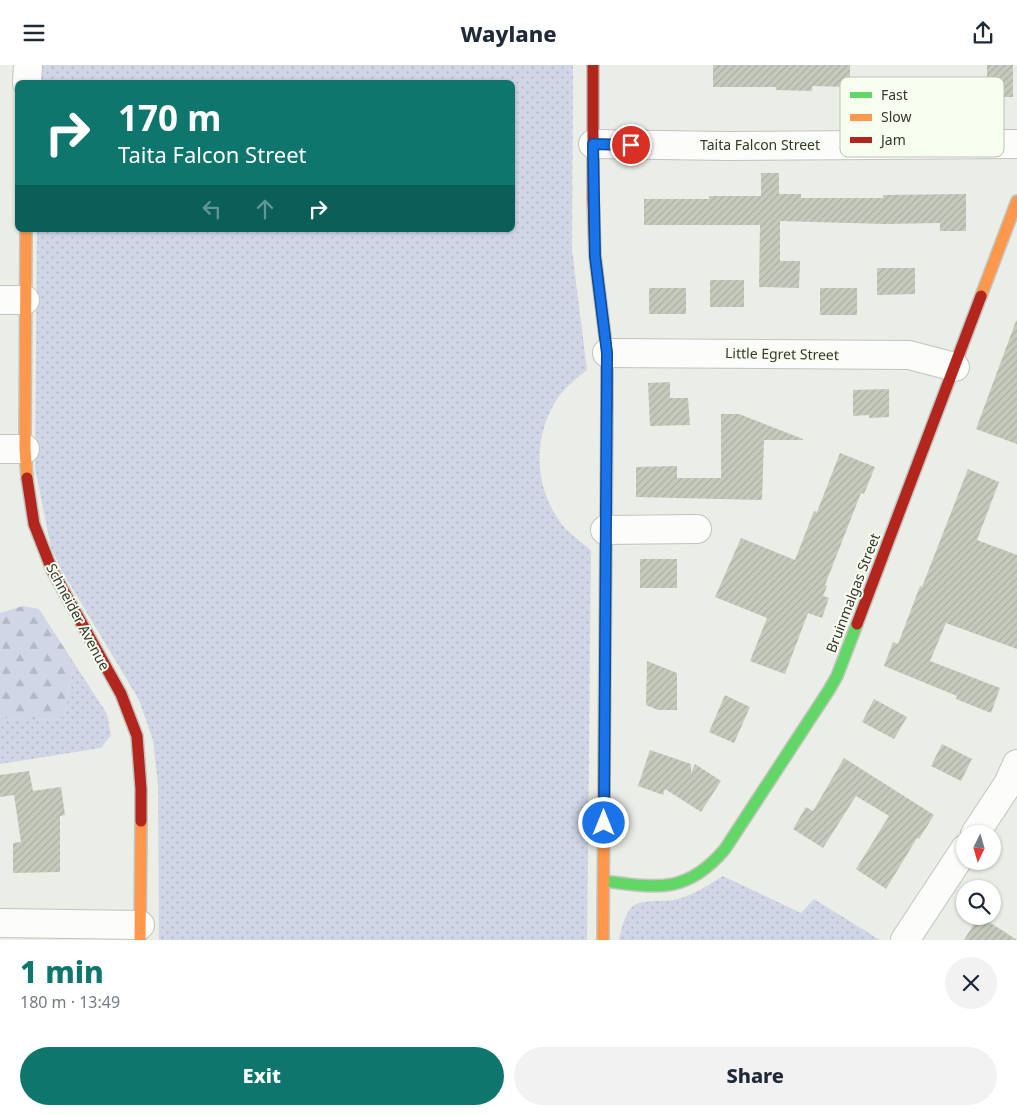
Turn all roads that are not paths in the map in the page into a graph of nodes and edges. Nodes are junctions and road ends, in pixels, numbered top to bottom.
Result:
1 (28, 65) edge
2 (593, 65) edge
3 (28, 80) edge
4 (593, 144) junction
5 (1004, 144) edge
6 (1017, 144) edge
7 (840, 145) edge
8 (1017, 201) edge
9 (26, 232) edge
10 (13, 300) edge
11 (607, 353) junction
12 (955, 367) junction
13 (12, 449) edge
14 (605, 529) junction
15 (697, 529) dead end
16 (1017, 764) edge
17 (981, 825) edge
18 (956, 863) edge
19 (604, 881) junction
20 (0, 923) edge
21 (140, 933) edge
22 (603, 940) edge
23 (905, 940) edge

1 - 3 street
2 - 4 street
4 - 7 street, Taita Falcon Street
4 - 11 street
5 - 6 street, Taita Falcon Street
8 - 12 street, Bruinmalgas Street
9 - 10 street, Schneider Avenue
10 - 13 street, Schneider Avenue
11 - 12 street, Little Egret Street
11 - 14 street
12 - 19 street, Bruinmalgas Street
13 - 21 street, Schneider Avenue
14 - 15 street
14 - 19 street
16 - 17 street
18 - 23 street
19 - 22 street
20 - 21 street

